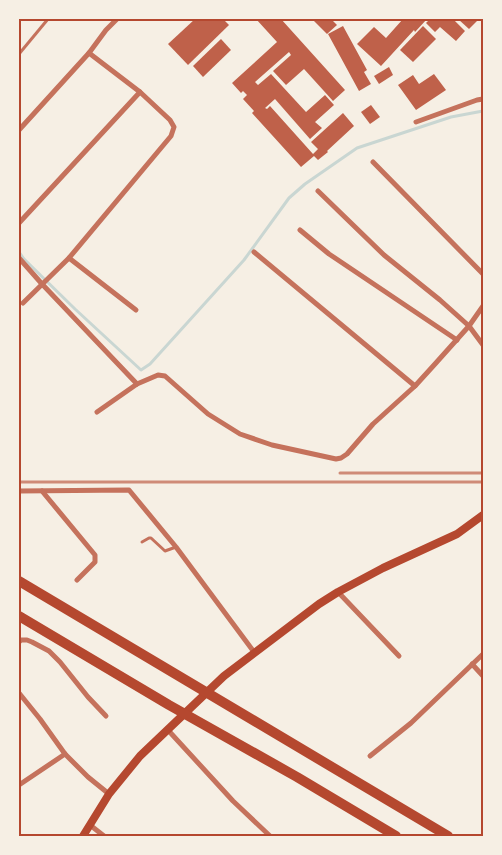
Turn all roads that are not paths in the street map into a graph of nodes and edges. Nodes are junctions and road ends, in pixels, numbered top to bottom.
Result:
1 (48, 19) edge
2 (117, 19) edge
3 (89, 53) junction
4 (19, 54) edge
5 (140, 92) junction
6 (483, 99) edge
7 (416, 122) dead end
8 (19, 130) edge
9 (373, 162) dead end
10 (318, 192) dead end
11 (19, 223) edge
12 (300, 230) dead end
13 (254, 252) dead end
14 (19, 258) edge
15 (69, 258) junction
16 (483, 274) edge
17 (45, 281) junction
18 (22, 303) dead end
19 (483, 306) edge
20 (136, 310) dead end
21 (469, 326) junction
22 (457, 340) junction
23 (483, 345) edge
24 (137, 384) junction
25 (415, 386) junction
26 (97, 412) dead end
27 (42, 491) junction
28 (19, 492) edge
29 (483, 515) edge
30 (142, 542) dead end
31 (176, 547) junction
32 (77, 580) dead end
33 (19, 581) edge
34 (338, 592) junction
35 (19, 616) edge
36 (19, 642) edge
37 (254, 652) junction
38 (483, 654) edge
39 (399, 656) dead end
40 (472, 664) junction
41 (483, 676) edge
42 (19, 693) edge
43 (106, 716) dead end
44 (167, 729) junction
45 (65, 754) junction
46 (370, 756) dead end
47 (19, 785) edge
48 (109, 794) junction
49 (90, 825) junction
50 (83, 836) edge
51 (104, 836) edge
52 (270, 836) edge
53 (396, 836) edge
54 (448, 836) edge

1 - 4 lane
2 - 3 street
3 - 5 street
3 - 8 street
5 - 11 street
5 - 15 street
6 - 7 street
9 - 16 street
10 - 21 street
12 - 22 street
13 - 25 street
14 - 17 street
15 - 17 street
15 - 20 street
17 - 18 street
17 - 24 street
19 - 21 street
21 - 22 street
21 - 23 street
22 - 25 street
24 - 25 street
24 - 26 street
27 - 28 street
27 - 31 street
27 - 32 street
29 - 34 main road
30 - 31 lane
31 - 37 street
33 - 54 highway
34 - 37 main road
34 - 39 street
35 - 53 highway
36 - 43 street
37 - 44 main road
38 - 40 street
40 - 41 street
40 - 46 street
42 - 45 street
44 - 48 main road
44 - 52 street
45 - 47 street
45 - 48 street
48 - 49 main road
49 - 50 main road
49 - 51 street

